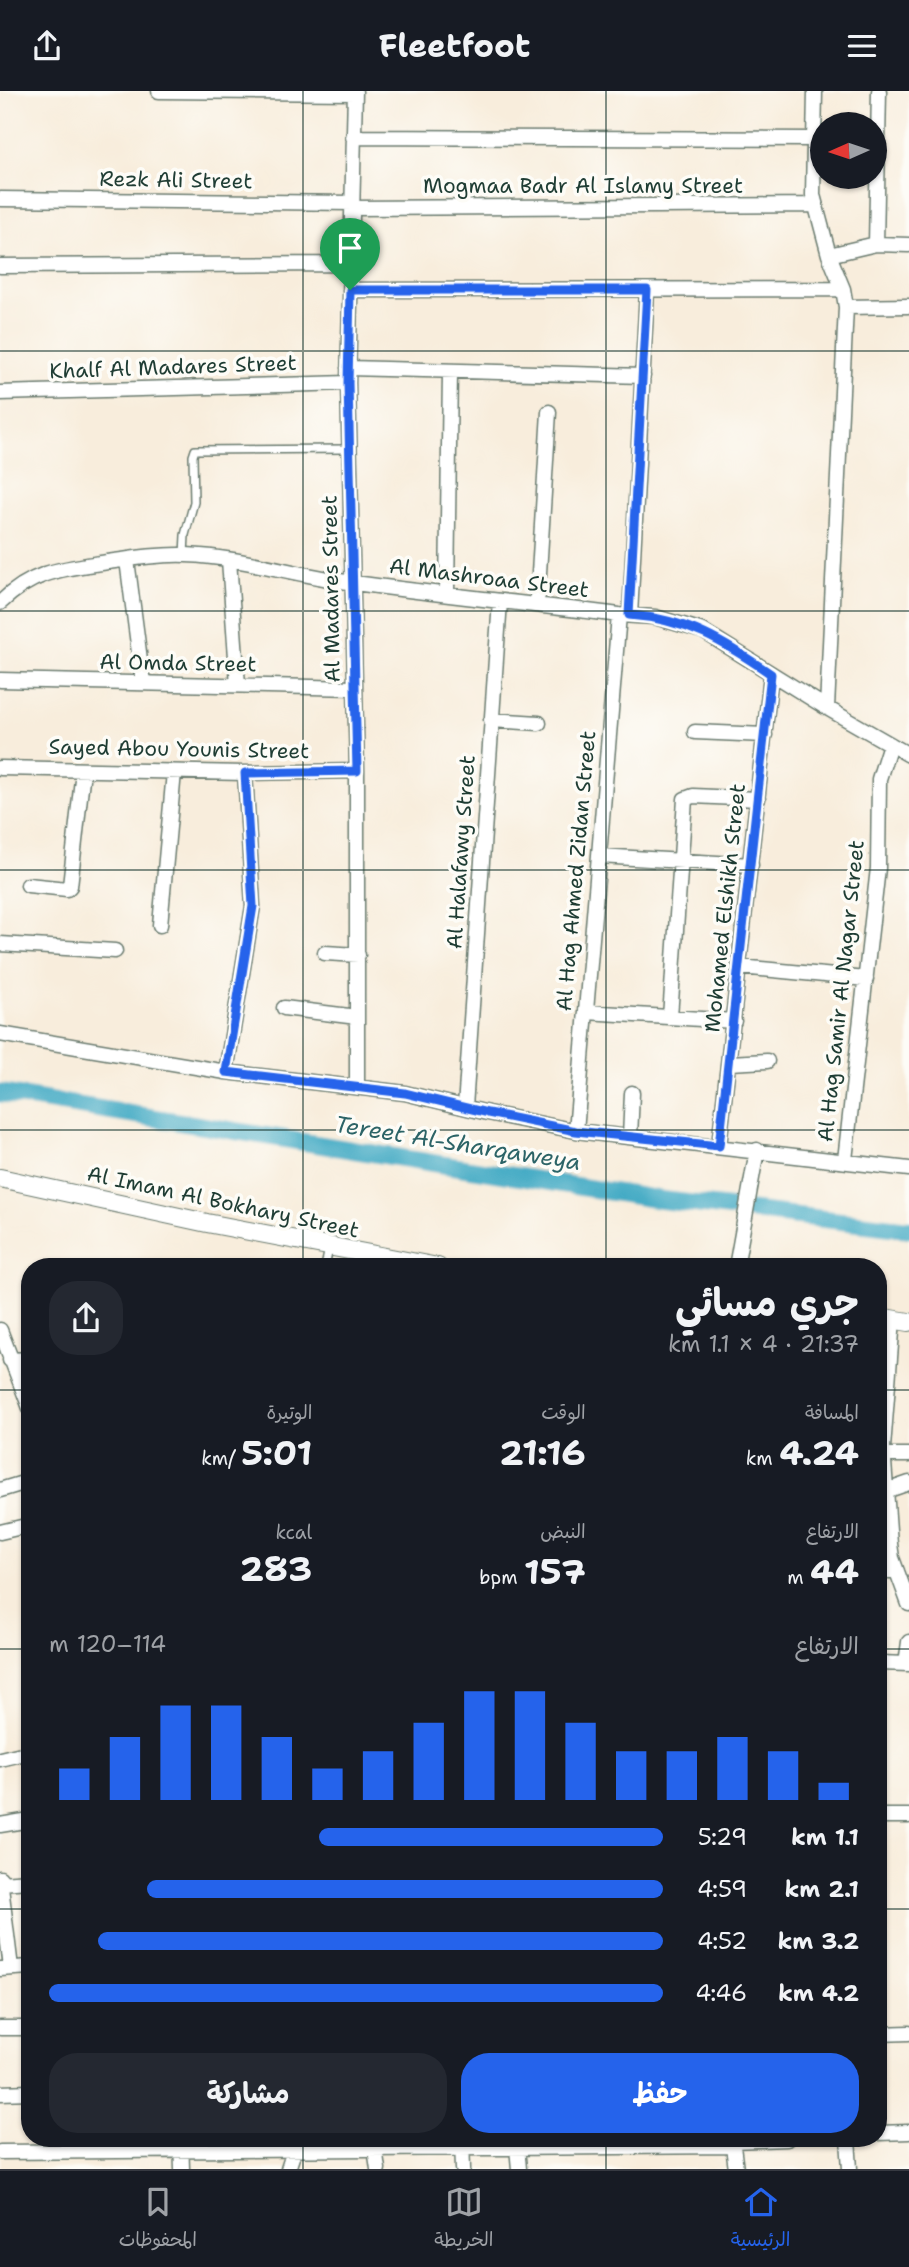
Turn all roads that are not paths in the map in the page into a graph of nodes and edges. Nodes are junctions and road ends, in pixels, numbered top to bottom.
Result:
1 (159, 91) edge
2 (815, 91) edge
3 (879, 91) edge
4 (355, 92) edge
5 (815, 112) edge
6 (353, 137) junction
7 (810, 139) edge
8 (815, 189) edge
9 (0, 199) edge
10 (352, 205) junction
11 (815, 205) junction
12 (876, 244) junction
13 (909, 245) edge
14 (829, 255) junction
15 (350, 264) junction
16 (0, 266) edge
17 (844, 289) junction
18 (350, 290) junction
19 (647, 290) junction
20 (846, 306) junction
21 (909, 306) edge
22 (348, 368) junction
23 (450, 372) junction
24 (643, 376) junction
25 (348, 383) junction
26 (0, 393) edge
27 (549, 412) dead end
28 (349, 449) junction
29 (184, 555) junction
30 (127, 560) junction
31 (229, 560) junction
32 (352, 583) junction
33 (447, 594) junction
34 (500, 601) junction
35 (0, 603) edge
36 (537, 605) junction
37 (624, 615) junction
38 (771, 674) junction
39 (0, 680) edge
40 (143, 683) junction
41 (238, 685) junction
42 (355, 688) junction
43 (827, 708) junction
44 (491, 720) junction
45 (539, 723) dead end
46 (695, 732) dead end
47 (765, 734) junction
48 (890, 744) junction
49 (909, 755) edge
50 (0, 768) edge
51 (83, 770) junction
52 (357, 771) junction
53 (174, 772) junction
54 (245, 773) junction
55 (758, 800) junction
56 (599, 856) junction
57 (680, 861) junction
58 (751, 865) junction
59 (28, 885) dead end
60 (160, 925) dead end
61 (0, 944) edge
62 (116, 951) dead end
63 (325, 953) dead end
64 (358, 955) junction
65 (740, 967) junction
66 (866, 979) junction
67 (284, 1008) dead end
68 (586, 1012) junction
69 (358, 1017) junction
70 (670, 1017) junction
71 (734, 1021) junction
72 (0, 1034) edge
73 (767, 1062) dead end
74 (729, 1063) junction
75 (226, 1072) junction
76 (358, 1086) junction
77 (632, 1093) dead end
78 (465, 1107) junction
79 (576, 1131) junction
80 (629, 1137) junction
81 (719, 1146) junction
82 (757, 1150) junction
83 (845, 1160) junction
84 (909, 1168) edge
85 (0, 1178) edge
86 (330, 1247) junction
87 (327, 1258) edge
88 (381, 1258) edge
89 (737, 1258) edge
90 (893, 1319) edge
91 (0, 1330) edge
92 (21, 1359) edge
93 (10, 1360) junction
94 (21, 1386) edge
95 (887, 1399) edge
96 (887, 1455) edge
97 (909, 1455) edge
98 (909, 1483) edge
99 (21, 1484) edge
100 (0, 1490) edge
101 (887, 1490) edge
102 (887, 1524) edge
103 (21, 1527) edge
104 (0, 1532) edge
105 (887, 1571) edge
106 (897, 1571) junction
107 (909, 1604) edge
108 (909, 1642) edge
109 (887, 1663) edge
110 (908, 1664) edge
111 (21, 1754) edge
112 (0, 1759) edge
113 (887, 1816) edge
114 (909, 1816) edge
115 (21, 1822) edge
116 (0, 1825) edge
117 (0, 1881) edge
118 (21, 1881) edge
119 (6, 1969) edge
120 (0, 2028) edge
121 (21, 2028) edge
122 (909, 2033) edge
123 (887, 2034) edge
124 (21, 2092) edge
125 (0, 2093) edge
126 (909, 2131) edge
127 (887, 2132) edge
128 (129, 2147) edge
129 (181, 2147) edge
130 (294, 2147) edge
131 (355, 2147) edge
132 (392, 2147) edge
133 (462, 2147) edge
134 (517, 2147) edge
135 (733, 2147) edge
136 (849, 2147) edge
137 (375, 2148) junction
138 (0, 2152) edge
139 (182, 2169) edge
140 (288, 2169) edge
141 (379, 2169) edge
142 (463, 2169) edge
143 (519, 2169) edge
144 (736, 2169) edge
145 (850, 2169) edge

1 - 4 street
2 - 5 street
3 - 12 street
4 - 6 street, Al Madares Street
6 - 7 street
6 - 10 street, Al Madares Street
8 - 11 street
9 - 10 street, Rezk Ali Street
10 - 11 street, Mogmaa Badr Al Islamy Street
10 - 15 street, Al Madares Street
11 - 14 street
12 - 13 street
12 - 14 street
14 - 17 street
15 - 16 street
15 - 18 street, Al Madares Street
17 - 19 street
17 - 20 street
18 - 19 street
18 - 22 street, Al Madares Street
19 - 24 street, Al Hag Ahmed Zidan Street
20 - 21 street
20 - 43 street
22 - 23 street
22 - 25 street, Al Madares Street
23 - 24 street
23 - 33 street
24 - 37 street, Al Hag Ahmed Zidan Street
25 - 26 street, Khalf Al Madares Street
25 - 28 street, Al Madares Street
27 - 36 street
28 - 29 lane
28 - 32 street, Al Madares Street
29 - 30 street, Al Mashroaa Street
29 - 31 street, Al Mashroaa Street
30 - 35 street, Al Mashroaa Street
30 - 40 street
31 - 32 street, Al Mashroaa Street
31 - 41 street
32 - 33 street, Al Mashroaa Street
32 - 42 street, Al Madares Street
33 - 34 street, Al Mashroaa Street
34 - 36 street, Al Mashroaa Street
34 - 44 street, Al Halafawy Street
36 - 37 street, Al Mashroaa Street
37 - 38 street, Al Mashroaa Street
37 - 56 street, Al Hag Ahmed Zidan Street
38 - 43 street, Al Mashroaa Street
38 - 47 street, Mohamed Elshikh Street
39 - 40 street, Al Omda Street
40 - 41 street, Al Omda Street
41 - 42 street, Al Omda Street
42 - 52 street, Al Madares Street
43 - 48 street, Al Mashroaa Street
44 - 45 street
44 - 78 street, Al Halafawy Street
46 - 47 street
47 - 55 street, Mohamed Elshikh Street
48 - 49 street, Al Mashroaa Street
48 - 66 street, Al Hag Samir Al Nagar Street
50 - 51 street, Sayed Abou Younis Street
51 - 53 street, Sayed Abou Younis Street
51 - 59 street
52 - 54 street, Sayed Abou Younis Street
52 - 64 street, Al Madares Street
53 - 54 street, Sayed Abou Younis Street
53 - 60 street
54 - 75 street
55 - 57 street
55 - 58 street, Mohamed Elshikh Street
56 - 57 street
56 - 68 street, Al Hag Ahmed Zidan Street
57 - 58 street
57 - 70 street
58 - 65 street, Mohamed Elshikh Street
61 - 62 street
63 - 64 street
64 - 69 street, Al Madares Street
65 - 66 street
65 - 71 street, Mohamed Elshikh Street
66 - 83 street, Al Hag Samir Al Nagar Street
67 - 69 street
68 - 70 street
68 - 79 street, Al Hag Ahmed Zidan Street
69 - 76 street, Al Madares Street
70 - 71 street
71 - 74 street, Mohamed Elshikh Street
72 - 75 street
73 - 74 street
74 - 81 street, Mohamed Elshikh Street
75 - 76 street
76 - 78 street
77 - 80 street
78 - 79 street
79 - 80 street
80 - 81 street
81 - 82 street
82 - 83 street
82 - 89 street
83 - 84 street
85 - 86 street, Al Imam Al Bokhary Street
86 - 87 lane
86 - 88 street, Al Imam Al Bokhary Street
90 - 95 street
91 - 93 street
92 - 93 street
93 - 94 street
96 - 97 street
98 - 101 street
99 - 100 street
102 - 106 street
103 - 104 street
105 - 106 street
106 - 107 street
108 - 110 street
109 - 110 street
111 - 112 street
113 - 114 street
115 - 116 street
117 - 118 street
117 - 119 street
120 - 121 street
122 - 123 street
124 - 125 street
126 - 127 street
128 - 138 street
129 - 139 street
130 - 140 street
131 - 137 street
132 - 137 street
133 - 142 street
134 - 143 street
135 - 144 street
136 - 145 street
137 - 141 street

